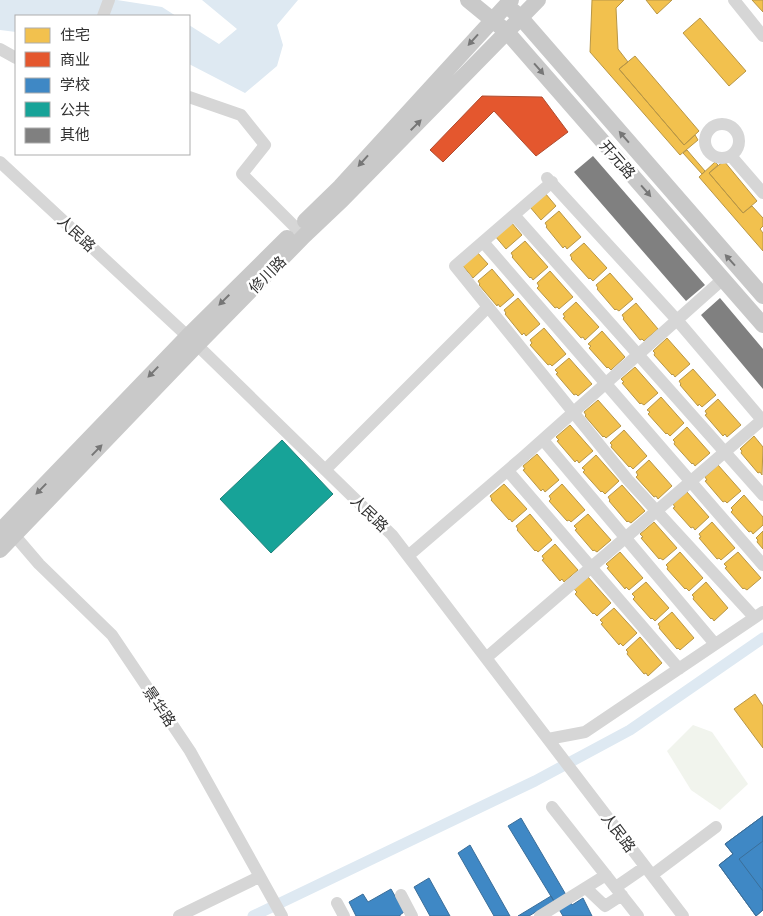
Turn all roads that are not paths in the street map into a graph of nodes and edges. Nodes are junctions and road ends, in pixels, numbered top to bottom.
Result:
1 (109, 0) edge
2 (468, 0) edge
3 (538, 0) edge
4 (734, 0) edge
5 (506, 2) edge
6 (103, 15) edge
7 (520, 18) junction
8 (492, 19) junction
9 (507, 32) junction
10 (763, 36) edge
11 (0, 49) edge
12 (15, 57) edge
13 (190, 96) edge
14 (731, 156) dead end
15 (0, 162) edge
16 (763, 194) edge
17 (514, 215) junction
18 (300, 233) junction
19 (483, 242) junction
20 (724, 280) junction
21 (763, 296) edge
22 (488, 307) junction
23 (677, 320) junction
24 (763, 324) edge
25 (192, 341) junction
26 (638, 355) junction
27 (606, 384) junction
28 (574, 412) junction
29 (763, 420) edge
30 (543, 440) junction
31 (724, 452) junction
32 (325, 470) junction
33 (508, 471) junction
34 (690, 481) junction
35 (763, 495) edge
36 (656, 511) junction
37 (4, 530) edge
38 (625, 538) junction
39 (0, 550) edge
40 (408, 556) junction
41 (763, 565) edge
42 (591, 567) junction
43 (759, 614) edge
44 (716, 644) junction
45 (486, 658) junction
46 (679, 668) junction
47 (550, 742) junction
48 (552, 807) dead end
49 (716, 827) dead end
50 (648, 871) junction
51 (606, 875) junction
52 (259, 877) junction
53 (586, 888) junction
54 (619, 891) junction
55 (401, 895) dead end
56 (337, 903) dead end
57 (179, 916) edge
58 (282, 916) edge
59 (344, 916) edge
60 (412, 916) edge
61 (540, 916) edge
62 (638, 916) edge
63 (683, 916) edge

1 - 6 street
2 - 8 main road, 开元路
3 - 7 main road, 修川路
4 - 10 street
5 - 7 main road, 开元路
5 - 8 main road, 修川路
7 - 9 main road, 修川路
21 -> 7 main road, 开元路
8 - 9 main road, 开元路
8 -> 18 main road, 修川路
18 -> 9 main road, 修川路
9 -> 20 main road, 开元路
11 - 12 street
13 - 18 street
14 - 16 street
15 - 25 street, 人民路
17 - 19 street
17 - 23 street
17 - 26 street
18 - 25 main road, 修川路
19 - 22 street
19 - 27 street
20 - 23 street
20 - 24 main road, 开元路
22 - 28 street
22 - 32 street
23 - 26 street
23 - 29 street
25 - 32 street, 人民路
25 - 37 main road, 修川路
26 - 27 street
26 - 31 street
27 - 28 street
27 - 34 street
28 - 30 street
28 - 36 street
29 - 31 street
30 - 33 street
30 - 38 street
31 - 34 street
31 - 35 street
32 - 40 street, 人民路
33 - 40 street
33 - 42 street
34 - 36 street
34 - 41 street
36 - 38 street
36 - 43 street
37 - 39 main road, 修川路
37 - 52 street, 景华路
38 - 42 street
38 - 44 street
40 - 45 street, 人民路
42 - 45 street
42 - 46 street
43 - 44 street
44 - 46 street
45 - 47 street, 人民路
46 - 47 street
47 - 50 street, 人民路
48 - 51 street
49 - 50 street
50 - 54 street
50 - 63 street, 人民路
51 - 53 street
51 - 54 street
52 - 57 street
52 - 58 street, 景华路
53 - 54 street
53 - 61 street
54 - 62 street
55 - 60 street
56 - 59 street

